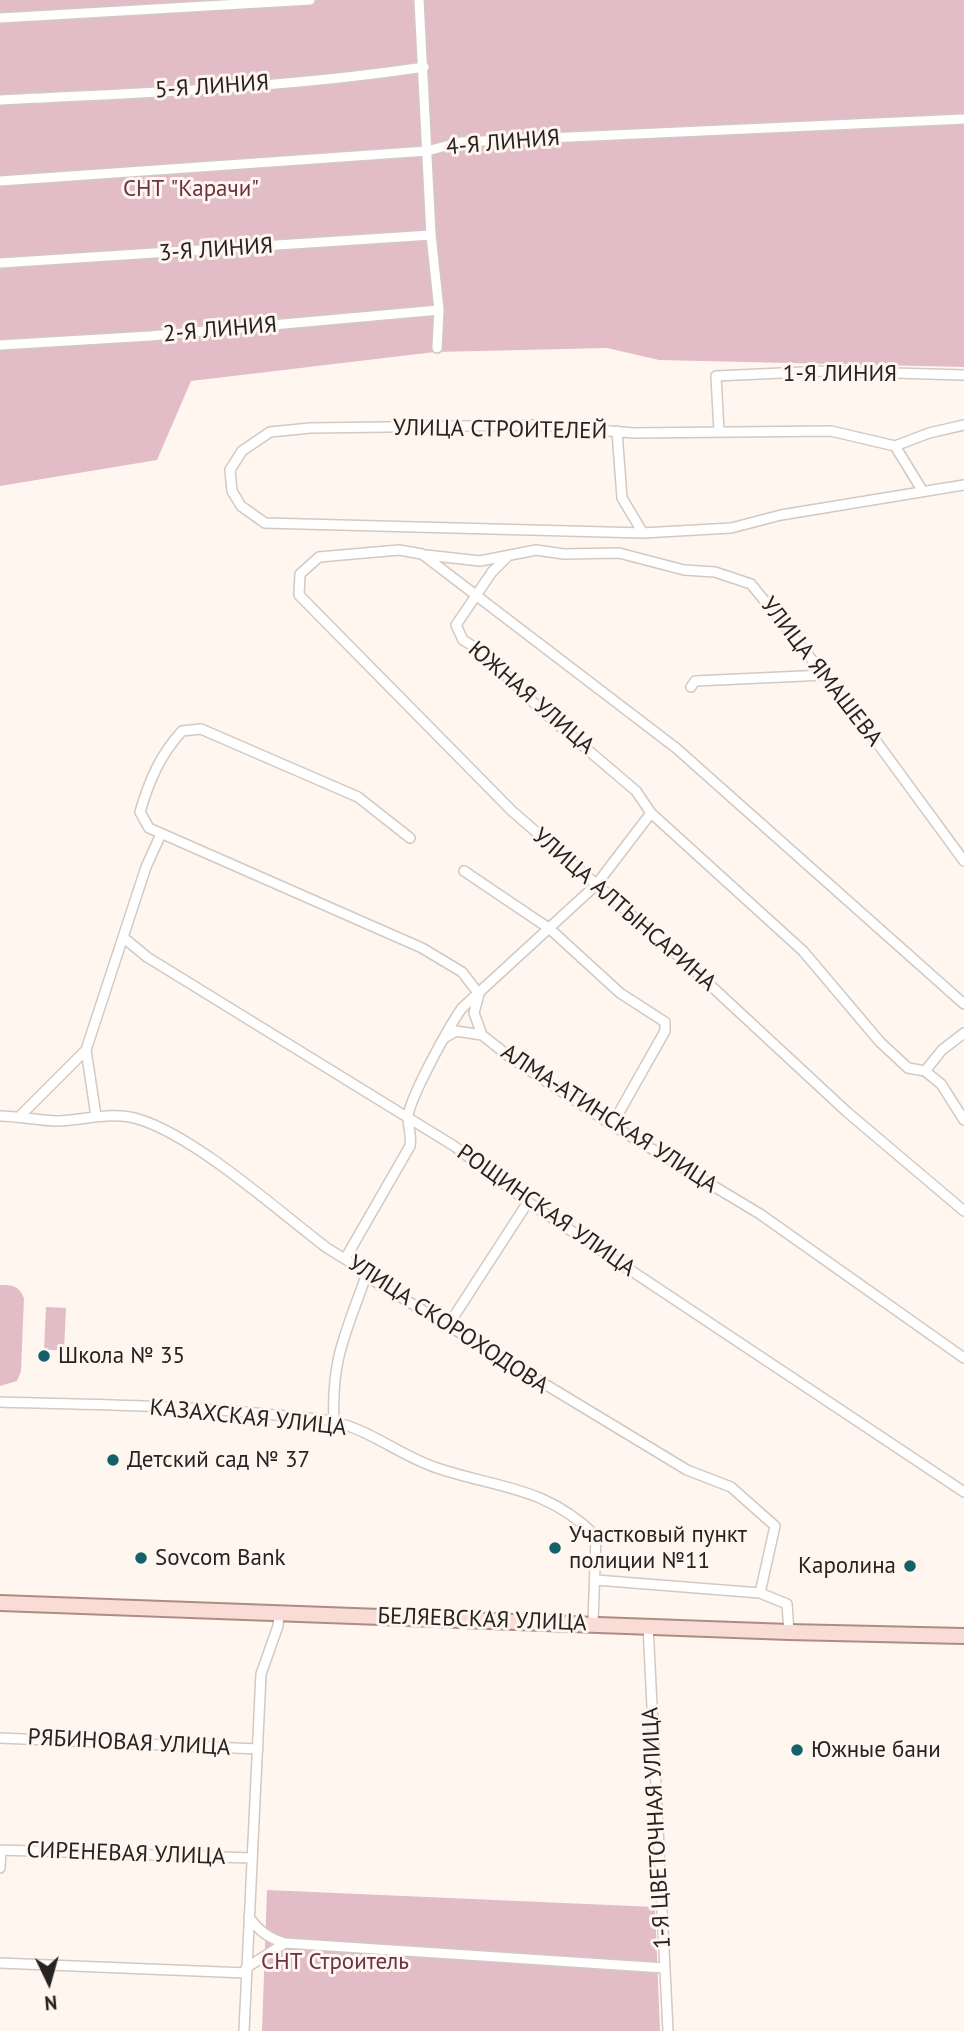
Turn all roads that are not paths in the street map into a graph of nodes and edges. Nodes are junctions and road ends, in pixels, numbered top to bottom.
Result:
1 (310, 0) edge
2 (419, 0) edge
3 (0, 18) edge
4 (424, 67) junction
5 (0, 100) edge
6 (964, 119) edge
7 (427, 151) junction
8 (0, 181) edge
9 (431, 235) junction
10 (0, 263) edge
11 (439, 310) junction
12 (0, 345) edge
13 (437, 348) dead end
14 (964, 375) edge
15 (964, 425) edge
16 (617, 431) junction
17 (719, 432) junction
18 (895, 446) junction
19 (964, 485) edge
20 (922, 490) junction
21 (643, 533) junction
22 (422, 554) junction
23 (507, 557) junction
24 (299, 595) joint
25 (476, 596) junction
26 (825, 675) junction
27 (691, 687) dead end
28 (651, 813) junction
29 (161, 834) junction
30 (410, 838) dead end
31 (964, 861) edge
32 (464, 871) dead end
33 (596, 885) junction
34 (550, 929) junction
35 (124, 938) junction
36 (479, 994) junction
37 (964, 1003) edge
38 (964, 1033) edge
39 (482, 1035) junction
40 (440, 1041) junction
41 (86, 1050) junction
42 (925, 1071) junction
43 (21, 1115) junction
44 (0, 1116) edge
45 (96, 1116) junction
46 (408, 1116) junction
47 (964, 1120) edge
48 (612, 1125) junction
49 (528, 1202) junction
50 (964, 1211) edge
51 (345, 1259) junction
52 (366, 1276) junction
53 (449, 1324) junction
54 (964, 1358) edge
55 (0, 1402) edge
56 (334, 1422) junction
57 (964, 1492) edge
58 (596, 1580) junction
59 (760, 1593) junction
60 (0, 1603) edge
61 (279, 1614) junction
62 (593, 1623) junction
63 (648, 1625) junction
64 (789, 1632) junction
65 (964, 1636) edge
66 (0, 1738) edge
67 (258, 1749) junction
68 (1, 1850) edge
69 (252, 1858) junction
70 (0, 1868) edge
71 (249, 1917) junction
72 (285, 1943) junction
73 (0, 1963) edge
74 (664, 1968) junction
75 (246, 1970) junction
76 (244, 2031) edge
77 (668, 2031) edge

1 - 3 street
2 - 4 street
4 - 5 street, 5-Я ЛИНИЯ
4 - 7 street
6 - 7 street, 4-Я ЛИНИЯ
7 - 8 street, 4-Я ЛИНИЯ
7 - 9 street
9 - 10 street, 3-Я ЛИНИЯ
9 - 11 street
11 - 12 street, 2-Я ЛИНИЯ
11 - 13 street
14 - 17 street, 1-Я ЛИНИЯ
15 - 18 street
16 - 17 street, УЛИЦА СТРОИТЕЛЕЙ
16 - 21 street
16 - 21 street, УЛИЦА СТРОИТЕЛЕЙ
17 - 18 street, УЛИЦА СТРОИТЕЛЕЙ
18 - 20 street
19 - 20 street
20 - 21 street
22 - 23 street, УЛИЦА ЯМАШЕВА
22 - 24 street, УЛИЦА ЯМАШЕВА
22 - 25 street
23 - 25 street
23 - 26 street, УЛИЦА ЯМАШЕВА
24 - 33 street, УЛИЦА АЛТЫНСАРИНА
25 - 28 street, ЮЖНАЯ УЛИЦА
25 - 37 street, ЮЖНАЯ УЛИЦА
26 - 27 street
26 - 31 street, УЛИЦА ЯМАШЕВА
28 - 33 street
28 - 42 street, ЮЖНАЯ УЛИЦА
29 - 30 street
29 - 35 street
29 - 36 street
32 - 34 street
33 - 34 street
33 - 50 street, УЛИЦА АЛТЫНСАРИНА
34 - 36 street
34 - 48 street
35 - 41 street
35 - 46 street, РОЩИНСКАЯ УЛИЦА
36 - 39 street, АЛМА-АТИНСКАЯ УЛИЦА
36 - 40 street
38 - 42 street
39 - 40 street
39 - 48 street, АЛМА-АТИНСКАЯ УЛИЦА
40 - 46 street
41 - 43 street
41 - 45 street
42 - 47 street, ЮЖНАЯ УЛИЦА
43 - 44 street, УЛИЦА СКОРОХОДОВА
43 - 45 street, УЛИЦА СКОРОХОДОВА
45 - 51 street, УЛИЦА СКОРОХОДОВА
46 - 49 street, РОЩИНСКАЯ УЛИЦА
46 - 51 street
48 - 54 street, АЛМА-АТИНСКАЯ УЛИЦА
49 - 53 street
49 - 57 street, РОЩИНСКАЯ УЛИЦА
51 - 52 street, УЛИЦА СКОРОХОДОВА
52 - 53 street, УЛИЦА СКОРОХОДОВА
52 - 56 street
53 - 59 street, УЛИЦА СКОРОХОДОВА
55 - 56 street, КАЗАХСКАЯ УЛИЦА
56 - 58 street, КАЗАХСКАЯ УЛИЦА
58 - 59 street
58 - 62 street
59 - 64 street
60 - 61 main road, БЕЛЯЕВСКАЯ УЛИЦА
61 - 62 main road, БЕЛЯЕВСКАЯ УЛИЦА
61 - 67 street
62 - 63 main road, БЕЛЯЕВСКАЯ УЛИЦА
63 - 64 main road, БЕЛЯЕВСКАЯ УЛИЦА
63 - 74 street, 1-Я ЦВЕТОЧНАЯ УЛИЦА
64 - 65 main road, БЕЛЯЕВСКАЯ УЛИЦА
66 - 67 street, РЯБИНОВАЯ УЛИЦА
67 - 69 street
68 - 69 street, СИРЕНЕВАЯ УЛИЦА
68 - 70 street
69 - 71 street
71 - 72 street
71 - 75 street
72 - 74 street
72 - 75 street
73 - 75 street
74 - 77 street, 1-Я ЦВЕТОЧНАЯ УЛИЦА
75 - 76 street

